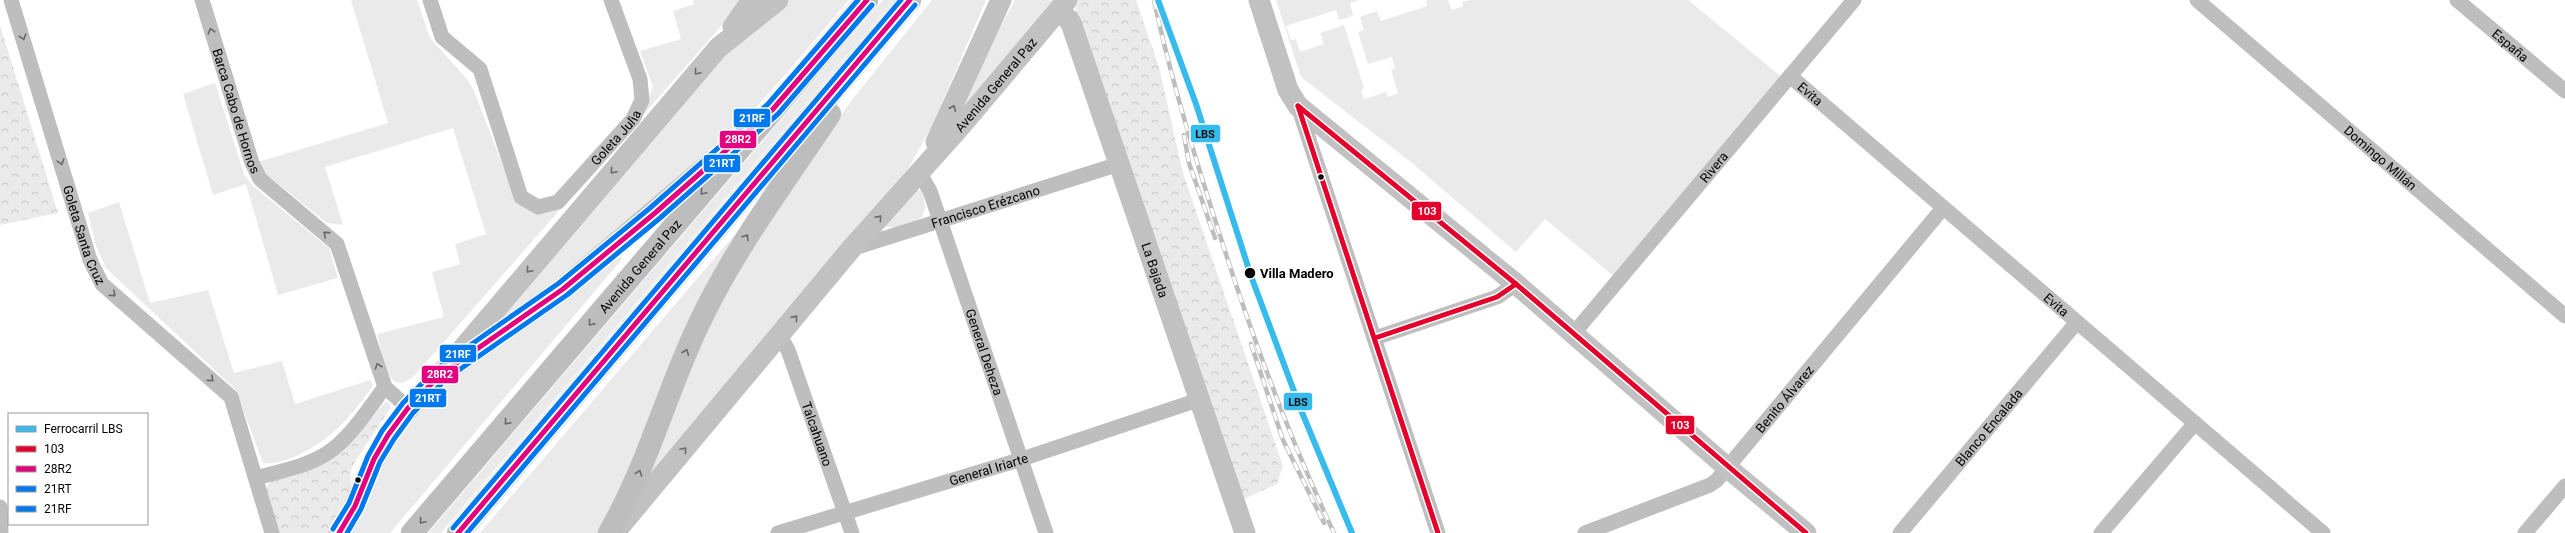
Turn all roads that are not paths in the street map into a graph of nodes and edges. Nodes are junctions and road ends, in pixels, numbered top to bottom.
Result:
1 (11, 0) edge
2 (202, 0) edge
3 (430, 0) edge
4 (611, 0) edge
5 (752, 0) edge
6 (778, 0) edge
7 (867, 0) edge
8 (910, 0) edge
9 (1001, 0) edge
10 (1258, 0) edge
11 (1854, 0) edge
12 (2197, 0) edge
13 (2457, 0) edge
14 (1064, 5) edge
15 (883, 33) junction
16 (718, 48) junction
17 (1790, 76) junction
18 (2565, 91) edge
19 (1298, 106) junction
20 (773, 109) junction
21 (1119, 164) junction
22 (921, 170) junction
23 (1944, 208) junction
24 (940, 221) junction
25 (851, 249) junction
26 (1516, 284) junction
27 (2565, 316) edge
28 (2077, 322) junction
29 (1574, 333) junction
30 (780, 336) junction
31 (1375, 338) junction
32 (441, 374) junction
33 (385, 388) junction
34 (1198, 400) junction
35 (408, 408) junction
36 (2195, 423) junction
37 (1022, 459) junction
38 (1729, 469) junction
39 (256, 478) junction
40 (2565, 486) edge
41 (0, 507) edge
42 (845, 512) junction
43 (1, 533) edge
44 (272, 533) edge
45 (340, 533) edge
46 (412, 533) edge
47 (458, 533) edge
48 (609, 533) edge
49 (614, 533) edge
50 (778, 533) edge
51 (852, 533) edge
52 (1046, 533) edge
53 (1245, 533) edge
54 (1438, 533) edge
55 (1585, 533) edge
56 (1806, 533) edge
57 (1900, 533) edge
58 (2101, 533) edge
59 (2323, 533) edge
60 (2525, 533) edge

1 -> 39 street, Goleta Santa Cruz
33 -> 2 street, Barca Cabo de Hornos
3 - 4 street, Goleta Julia
5 - 16 street
6 - 16 street
7 - 20 highway, Avenida General Paz
8 - 15 highway
22 -> 9 street, Avenida General Paz
10 - 19 street
11 - 17 street, Rivera
12 - 27 street, Domingo Millán
13 - 18 street, España
14 - 21 street, La Bajada
14 - 22 street, Avenida General Paz
15 - 47 highway
48 -> 15 highway
16 -> 32 street
17 - 23 street, Evita
17 - 29 street, Rivera
19 - 26 street
19 - 31 street
20 - 32 highway
20 -> 46 highway, Avenida General Paz
21 - 24 street, Francisco Erézcano
21 - 34 street, La Bajada
22 - 24 street, General Deheza
25 -> 22 street, Avenida General Paz
23 - 28 street, Evita
23 - 38 street, Benito Álvarez
24 - 25 street, Francisco Erézcano
24 - 37 street, General Deheza
30 -> 25 street, Avenida General Paz
26 - 29 street
26 - 31 street
28 - 36 street, Evita
28 - 57 street, Blanco Encalada
29 - 38 street
30 - 42 street, Talcahuano
49 -> 30 street, Avenida General Paz
31 - 54 street
32 - 35 street
33 - 35 street
33 - 39 street
34 - 37 street, General Iriarte
34 - 53 street, La Bajada
35 - 45 street
36 - 58 street
36 - 59 street, Evita
37 - 42 street, General Iriarte
37 - 52 street, General Deheza
38 - 55 street, Benito Álvarez
38 - 56 street
39 - 44 street, Goleta Santa Cruz
40 - 60 street
41 - 43 street
42 - 50 street, General Iriarte
42 - 51 street, Talcahuano

